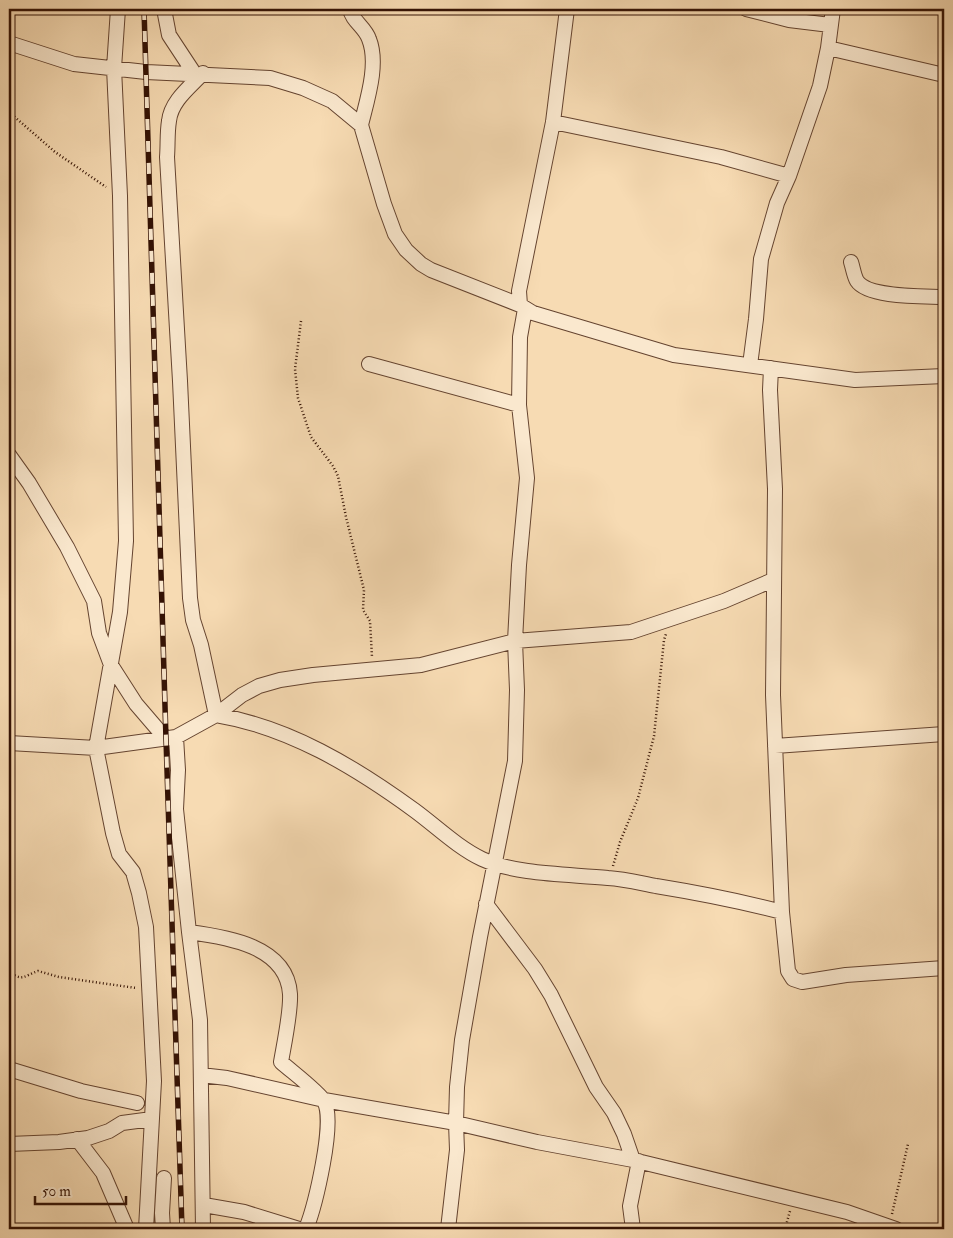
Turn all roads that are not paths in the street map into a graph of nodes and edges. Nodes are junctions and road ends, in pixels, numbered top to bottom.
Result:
1 (118, 9) edge
2 (164, 9) edge
3 (350, 9) edge
4 (567, 9) edge
5 (746, 9) edge
6 (833, 9) edge
7 (830, 26) junction
8 (9, 43) edge
9 (828, 48) junction
10 (114, 68) junction
11 (198, 73) junction
12 (944, 75) edge
13 (553, 122) junction
14 (361, 125) junction
15 (789, 176) junction
16 (851, 262) dead end
17 (944, 297) edge
18 (523, 307) junction
19 (369, 364) dead end
20 (750, 365) junction
21 (771, 368) junction
22 (944, 376) edge
23 (519, 405) junction
24 (9, 455) edge
25 (774, 580) junction
26 (515, 641) junction
27 (111, 664) junction
28 (216, 715) junction
29 (944, 734) edge
30 (171, 738) junction
31 (9, 743) edge
32 (775, 746) junction
33 (96, 748) junction
34 (495, 864) junction
35 (486, 904) junction
36 (782, 912) junction
37 (189, 932) junction
38 (944, 968) edge
39 (9, 1070) edge
40 (201, 1075) junction
41 (154, 1081) junction
42 (324, 1100) junction
43 (137, 1103) junction
44 (152, 1119) junction
45 (122, 1123) junction
46 (456, 1123) junction
47 (78, 1139) junction
48 (9, 1144) edge
49 (636, 1161) junction
50 (164, 1178) dead end
51 (204, 1205) junction
52 (892, 1228) edge
53 (127, 1229) edge
54 (146, 1229) edge
55 (163, 1229) edge
56 (203, 1229) edge
57 (298, 1229) edge
58 (306, 1229) edge
59 (448, 1229) edge
60 (633, 1229) edge

1 - 10 street
2 - 11 street
3 - 14 street
4 - 13 street
5 - 7 street
6 - 7 street
7 - 9 street
8 - 10 street
9 - 12 street
9 - 15 street
10 - 11 street
10 - 27 street
11 - 14 street
11 - 28 street
13 - 15 street
13 - 18 street
14 - 18 street
15 - 20 street
16 - 17 street
18 - 20 street
18 - 23 street
19 - 23 street
20 - 21 street
21 - 22 street
21 - 25 street
23 - 26 street
24 - 27 street
25 - 26 street
25 - 32 street
26 - 28 street
26 - 34 street
27 - 30 street
27 - 33 street
28 - 30 street
28 - 34 street
29 - 32 street
30 - 33 street
30 - 37 street
31 - 33 street
32 - 36 street
33 - 41 street
34 - 35 street
34 - 36 street
35 - 46 street
35 - 49 street
36 - 38 street
37 - 40 street
37 - 42 street
39 - 43 street
40 - 42 street
40 - 51 street
41 - 43 street
41 - 44 street
42 - 46 street
42 - 58 street
43 - 45 street
44 - 45 street
44 - 54 street
45 - 47 street
46 - 49 street
46 - 59 street
47 - 48 street
47 - 53 street
49 - 52 street
49 - 60 street
50 - 55 street
51 - 56 street
51 - 57 street

